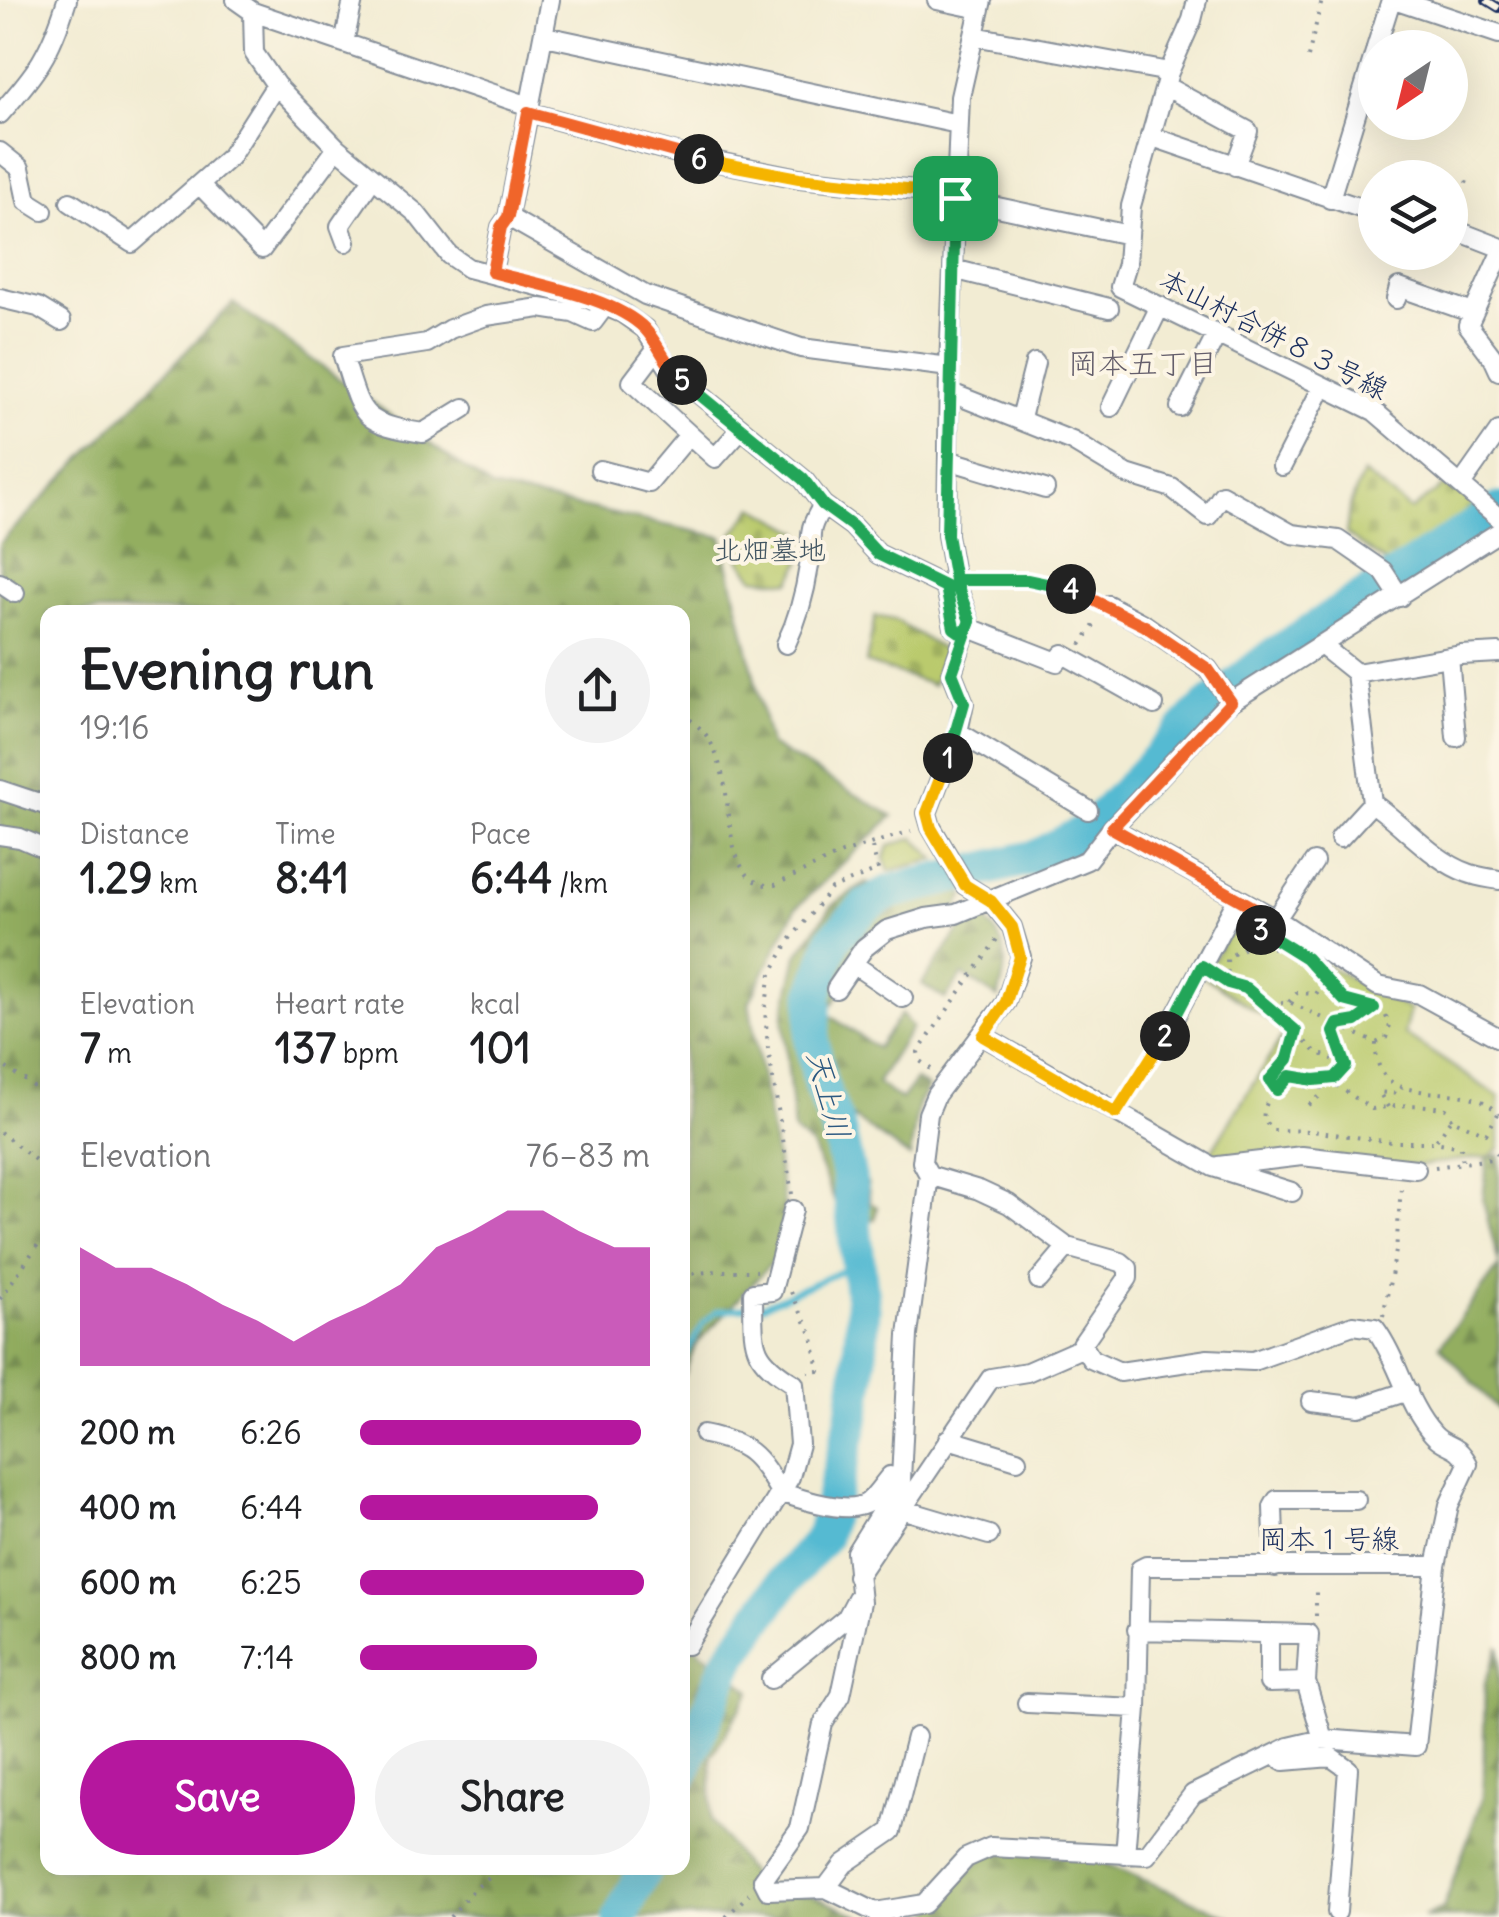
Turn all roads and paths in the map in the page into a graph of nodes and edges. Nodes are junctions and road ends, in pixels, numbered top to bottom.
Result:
1 (67, 0) edge
2 (236, 0) edge
3 (353, 0) edge
4 (550, 0) edge
5 (937, 0) edge
6 (1197, 0) edge
7 (1322, 0) edge
8 (1394, 0) edge
9 (981, 4) edge
10 (253, 12) junction
11 (1384, 30) edge
12 (1499, 34) edge
13 (545, 36) junction
14 (974, 36) junction
15 (344, 43) junction
16 (1308, 57) dead end
17 (1167, 79) junction
18 (276, 85) junction
19 (529, 109) junction
20 (1358, 110) edge
21 (0, 114) edge
22 (958, 124) junction
23 (1150, 136) junction
24 (337, 148) junction
25 (0, 152) edge
26 (1235, 166) junction
27 (373, 178) junction
28 (200, 185) junction
29 (955, 196) junction
30 (1330, 199) junction
31 (70, 202) dead end
32 (1358, 208) edge
33 (43, 211) dead end
34 (508, 217) junction
35 (1129, 235) junction
36 (1468, 235) edge
37 (346, 242) dead end
38 (1499, 248) edge
39 (1499, 257) edge
40 (953, 269) junction
41 (492, 272) junction
42 (0, 298) edge
43 (1396, 299) dead end
44 (606, 306) junction
45 (1160, 306) junction
46 (1109, 308) dead end
47 (1473, 313) junction
48 (61, 321) dead end
49 (1216, 334) junction
50 (657, 349) junction
51 (1035, 363) dead end
52 (949, 367) junction
53 (1499, 371) edge
54 (1323, 386) junction
55 (949, 392) junction
56 (1111, 407) dead end
57 (1180, 407) dead end
58 (464, 408) dead end
59 (1021, 418) junction
60 (741, 429) junction
61 (1499, 431) edge
62 (690, 435) junction
63 (948, 460) junction
64 (1282, 466) dead end
65 (600, 470) dead end
66 (1462, 484) junction
67 (1045, 489) dead end
68 (1495, 505) edge
69 (822, 507) junction
70 (794, 529) dead end
71 (1499, 532) edge
72 (955, 580) junction
73 (1400, 597) junction
74 (1108, 605) junction
75 (966, 631) junction
76 (786, 644) dead end
77 (1321, 644) junction
78 (1499, 653) edge
79 (1450, 657) junction
80 (1072, 660) junction
81 (1356, 673) junction
82 (1225, 694) junction
83 (1154, 706) dead end
84 (690, 721) edge
85 (958, 732) junction
86 (1456, 738) dead end
87 (0, 790) edge
88 (40, 803) edge
89 (1372, 803) junction
90 (1088, 810) dead end
91 (931, 828) junction
92 (1112, 828) junction
93 (0, 835) edge
94 (1340, 838) dead end
95 (871, 843) junction
96 (40, 847) edge
97 (1314, 862) dead end
98 (1499, 880) edge
99 (1238, 898) junction
100 (991, 901) junction
101 (1271, 926) junction
102 (994, 943) dead end
103 (1306, 958) dead end
104 (853, 964) junction
105 (1202, 966) junction
106 (1324, 980) junction
107 (1228, 983) junction
108 (836, 988) dead end
109 (902, 998) dead end
110 (1289, 1002) junction
111 (1266, 1006) junction
112 (1374, 1008) junction
113 (1338, 1024) junction
114 (1296, 1031) junction
115 (983, 1036) junction
116 (1499, 1038) edge
117 (1162, 1041) joint
118 (1376, 1043) junction
119 (0, 1060) edge
120 (1346, 1066) junction
121 (948, 1081) junction
122 (1286, 1082) junction
123 (1322, 1086) junction
124 (1402, 1087) junction
125 (1277, 1090) junction
126 (40, 1096) edge
127 (1309, 1105) dead end
128 (1388, 1107) junction
129 (1116, 1113) junction
130 (1452, 1119) junction
131 (0, 1132) edge
132 (1435, 1142) junction
133 (1499, 1154) edge
134 (1464, 1163) junction
135 (40, 1164) edge
136 (1213, 1167) junction
137 (1409, 1170) junction
138 (929, 1175) junction
139 (1292, 1192) dead end
140 (794, 1210) joint
141 (40, 1242) edge
142 (1068, 1247) junction
143 (780, 1272) junction
144 (690, 1274) edge
145 (1039, 1280) dead end
146 (790, 1289) dead end
147 (0, 1299) edge
148 (1375, 1328) junction
149 (1084, 1347) junction
150 (819, 1371) dead end
151 (1408, 1391) junction
152 (1311, 1401) dead end
153 (704, 1434) dead end
154 (948, 1439) junction
155 (1016, 1460) dead end
156 (901, 1480) junction
157 (788, 1494) junction
158 (1356, 1500) dead end
159 (901, 1510) junction
160 (989, 1535) dead end
161 (1275, 1566) junction
162 (1436, 1566) junction
163 (1316, 1568) junction
164 (858, 1585) junction
165 (1137, 1630) junction
166 (1309, 1634) junction
167 (1269, 1635) junction
168 (690, 1640) edge
169 (771, 1680) dead end
170 (1306, 1682) junction
171 (1026, 1703) dead end
172 (1137, 1708) junction
173 (916, 1737) dead end
174 (1322, 1740) junction
175 (1274, 1754) junction
176 (1125, 1855) junction
177 (493, 1875) edge
178 (766, 1884) junction
179 (826, 1888) junction
180 (1337, 1912) dead end
181 (450, 1917) edge
182 (726, 1917) edge

1 - 21 street
2 - 10 street
3 - 15 street
4 - 13 street
5 - 9 street
6 - 17 street
7 - 16 path
8 - 11 street
8 - 12 street
9 - 14 street
10 - 15 street
10 - 18 street
13 - 19 street
13 - 22 street
14 - 17 street
14 - 22 street
15 - 19 street
17 - 23 street
17 - 26 street
18 - 24 street
18 - 28 street
19 - 29 street
19 - 34 street
20 - 30 street
22 - 29 street
23 - 26 street
23 - 35 street
24 - 27 street
24 - 28 street
25 - 33 street
26 - 30 street
27 - 37 street
27 - 41 street
28 - 31 street
29 - 35 street
29 - 40 street
30 - 32 street
34 - 41 street
34 - 52 street
35 - 45 street, 本山村合併８３号線
36 - 38 street
39 - 47 street
40 - 46 street
40 - 52 street
41 - 44 street
42 - 48 street
43 - 47 street
44 - 50 street
44 - 58 street
45 - 49 street, 本山村合併８３号線
45 - 56 street
47 - 53 street
49 - 54 street, 本山村合併８３号線
49 - 57 street
50 - 60 street
50 - 62 street
51 - 59 street
52 - 55 street
54 - 64 street
54 - 66 street, 本山村合併８３号線
55 - 59 street
55 - 63 street
59 - 73 street
60 - 62 street
60 - 69 street
61 - 66 street
62 - 65 street
63 - 67 street
63 - 72 street
66 - 68 street, 本山村合併８３号線
69 - 70 street
69 - 75 street
69 - 76 street
71 - 73 street
72 - 74 path
72 - 75 street
73 - 77 street
74 - 80 path
74 - 82 street
75 - 80 street
75 - 85 street
77 - 81 street
77 - 82 street
78 - 79 street
79 - 81 street
79 - 86 street
80 - 83 street
81 - 89 street
82 - 92 street
84 - 95 path
85 - 90 street
85 - 91 street
87 - 88 street
89 - 94 street
89 - 98 street
91 - 95 path
91 - 100 street
92 - 99 street
92 - 100 street
93 - 96 street
95 - 140 path
97 - 101 street
99 - 101 street
99 - 105 street
100 - 104 street
100 - 115 street
101 - 107 path
101 - 116 street
102 - 121 path
103 - 106 path
104 - 108 street
104 - 109 street
105 - 107 path
105 - 117 street
106 - 110 path
106 - 112 path
107 - 111 path
110 - 111 path
110 - 113 path
111 - 114 path
112 - 113 path
112 - 118 path
113 - 118 path
113 - 120 path
114 - 120 path
114 - 125 path
115 - 121 street
115 - 129 street
117 - 129 path
118 - 124 path
119 - 126 path
120 - 122 path
121 - 138 street
122 - 123 path
122 - 125 path
123 - 127 path
123 - 128 path
124 - 128 path
124 - 130 path
125 - 132 path
128 - 130 path
129 - 136 street
130 - 132 path
131 - 135 path
132 - 134 path
133 - 134 path
134 - 137 path
136 - 137 street
136 - 139 street
137 - 148 path
138 - 142 street
138 - 156 street
140 - 143 street
141 - 147 path
142 - 145 street
142 - 149 street
143 - 144 path
143 - 157 street
146 - 150 path
148 - 149 street
148 - 151 street, 岡本１号線
149 - 154 street
151 - 152 street
151 - 162 street, 岡本１号線
153 - 157 street
154 - 155 street
154 - 159 street
156 - 157 street
156 - 164 street
157 - 168 street
158 - 161 street
159 - 160 street
159 - 164 street
161 - 163 street, 岡本１号線
161 - 165 street, 岡本１号線
162 - 163 street, 岡本１号線
162 - 174 street
163 - 166 path
164 - 169 street
164 - 178 street
165 - 167 street
165 - 172 street
166 - 167 street
166 - 170 street
167 - 170 street
170 - 174 street
171 - 172 street
172 - 176 street
173 - 179 street
174 - 175 street
175 - 176 street
175 - 180 street
176 - 179 street
177 - 181 path
178 - 179 street
178 - 182 path

